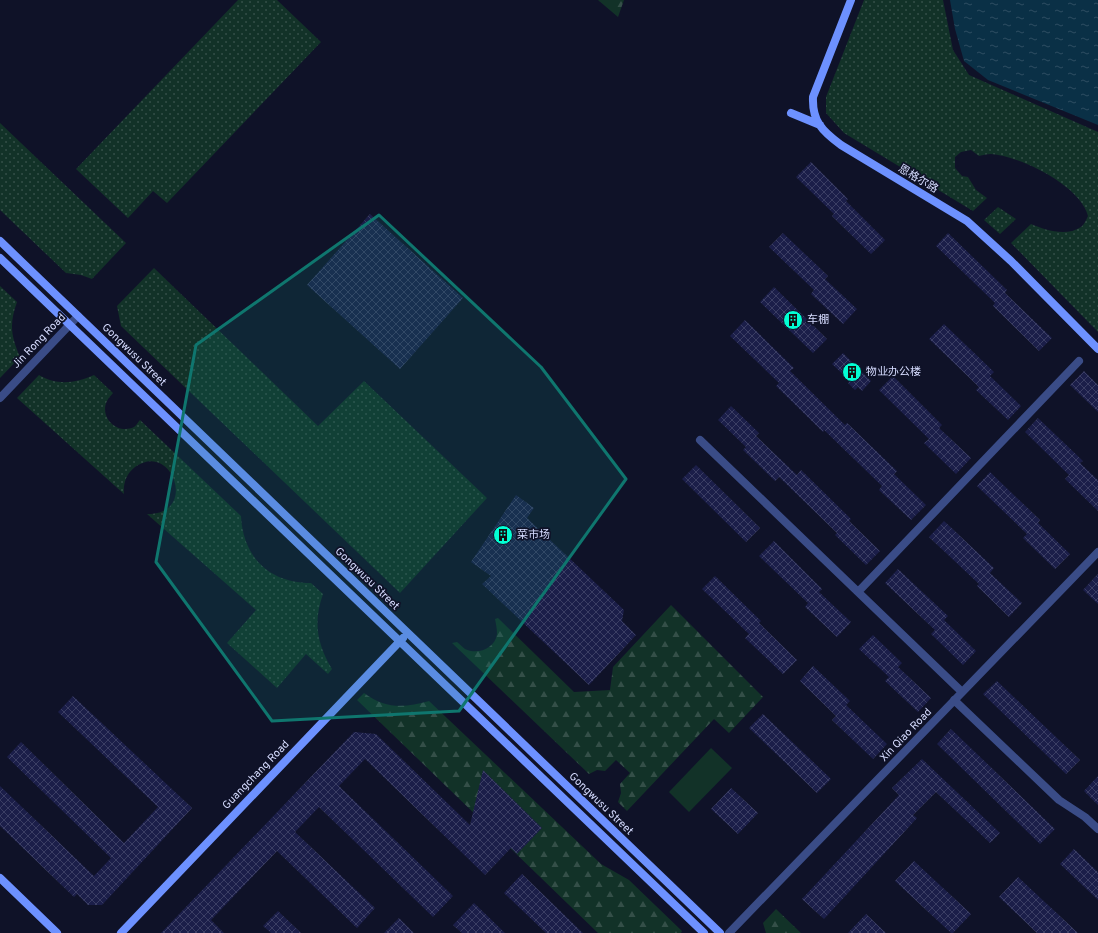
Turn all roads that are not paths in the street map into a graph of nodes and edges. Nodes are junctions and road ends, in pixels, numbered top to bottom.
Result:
1 (851, 0) edge
2 (791, 113) dead end
3 (820, 125) junction
4 (0, 241) edge
5 (0, 258) edge
6 (78, 316) junction
7 (70, 324) junction
8 (1098, 349) edge
9 (1079, 361) dead end
10 (0, 398) edge
11 (700, 440) dead end
12 (1098, 552) edge
13 (858, 592) junction
14 (408, 633) junction
15 (400, 641) junction
16 (962, 692) junction
17 (954, 700) junction
18 (1098, 829) edge
19 (0, 878) edge
20 (57, 933) edge
21 (121, 933) edge
22 (704, 933) edge
23 (720, 933) edge
24 (729, 933) edge

1 - 3 main road, 恩格尔路
2 - 3 main road
3 - 8 main road, 恩格尔路
4 - 6 main road, Gongwusu Street
5 - 7 main road, Gongwusu Street
6 - 7 street, Jin Rong Road
6 - 14 main road, Gongwusu Street
7 - 10 street, Jin Rong Road
7 - 15 main road, Gongwusu Street
9 - 13 street
11 - 13 street
12 - 16 street, Xin Qiao Road
13 - 16 street
14 - 15 main road, Guangchang Road
14 - 23 main road, Gongwusu Street
15 - 21 main road, Guangchang Road
15 - 22 main road, Gongwusu Street
16 - 17 street, Xin Qiao Road
17 - 18 street
17 - 24 street, Xin Qiao Road
19 - 20 main road

